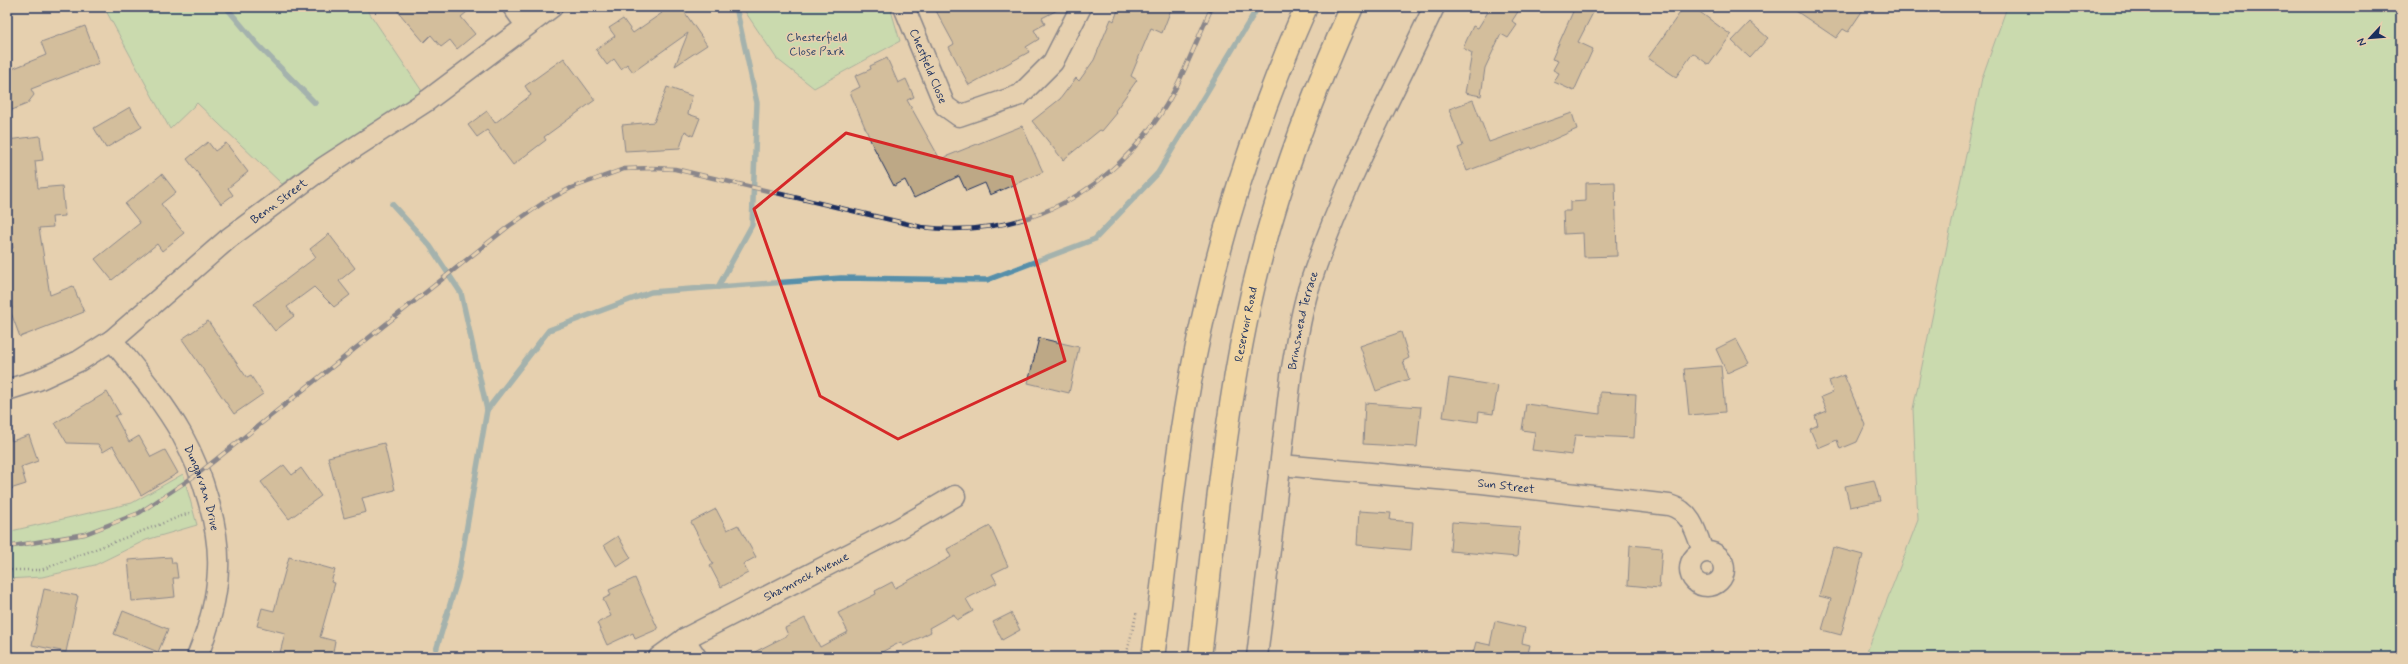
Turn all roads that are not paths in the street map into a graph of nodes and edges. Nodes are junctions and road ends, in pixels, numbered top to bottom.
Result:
1 (513, 7) edge
2 (552, 7) edge
3 (904, 7) edge
4 (1081, 7) edge
5 (1306, 7) edge
6 (1352, 7) edge
7 (1434, 7) edge
8 (526, 25) junction
9 (112, 340) junction
10 (7, 390) edge
11 (1281, 465) junction
12 (955, 496) dead end
13 (1702, 552) dead end
14 (684, 639) junction
15 (197, 657) edge
16 (659, 657) edge
17 (696, 657) edge
18 (1154, 657) edge
19 (1200, 657) edge
20 (1257, 657) edge

1 - 8 street
2 - 8 street, Benn Street
3 - 4 street, Chestfield Close
5 - 18 main road
6 - 19 main road, Reservoir Road
7 - 11 street, Brinsmead Terrace
8 - 9 street, Benn Street
9 - 10 street, Benn Street
9 - 15 street, Dungarvan Drive
11 - 13 street, Sun Street
11 - 20 street, Brinsmead Terrace
12 - 14 street, Shamrock Avenue
14 - 16 street, Shamrock Avenue
14 - 17 street

